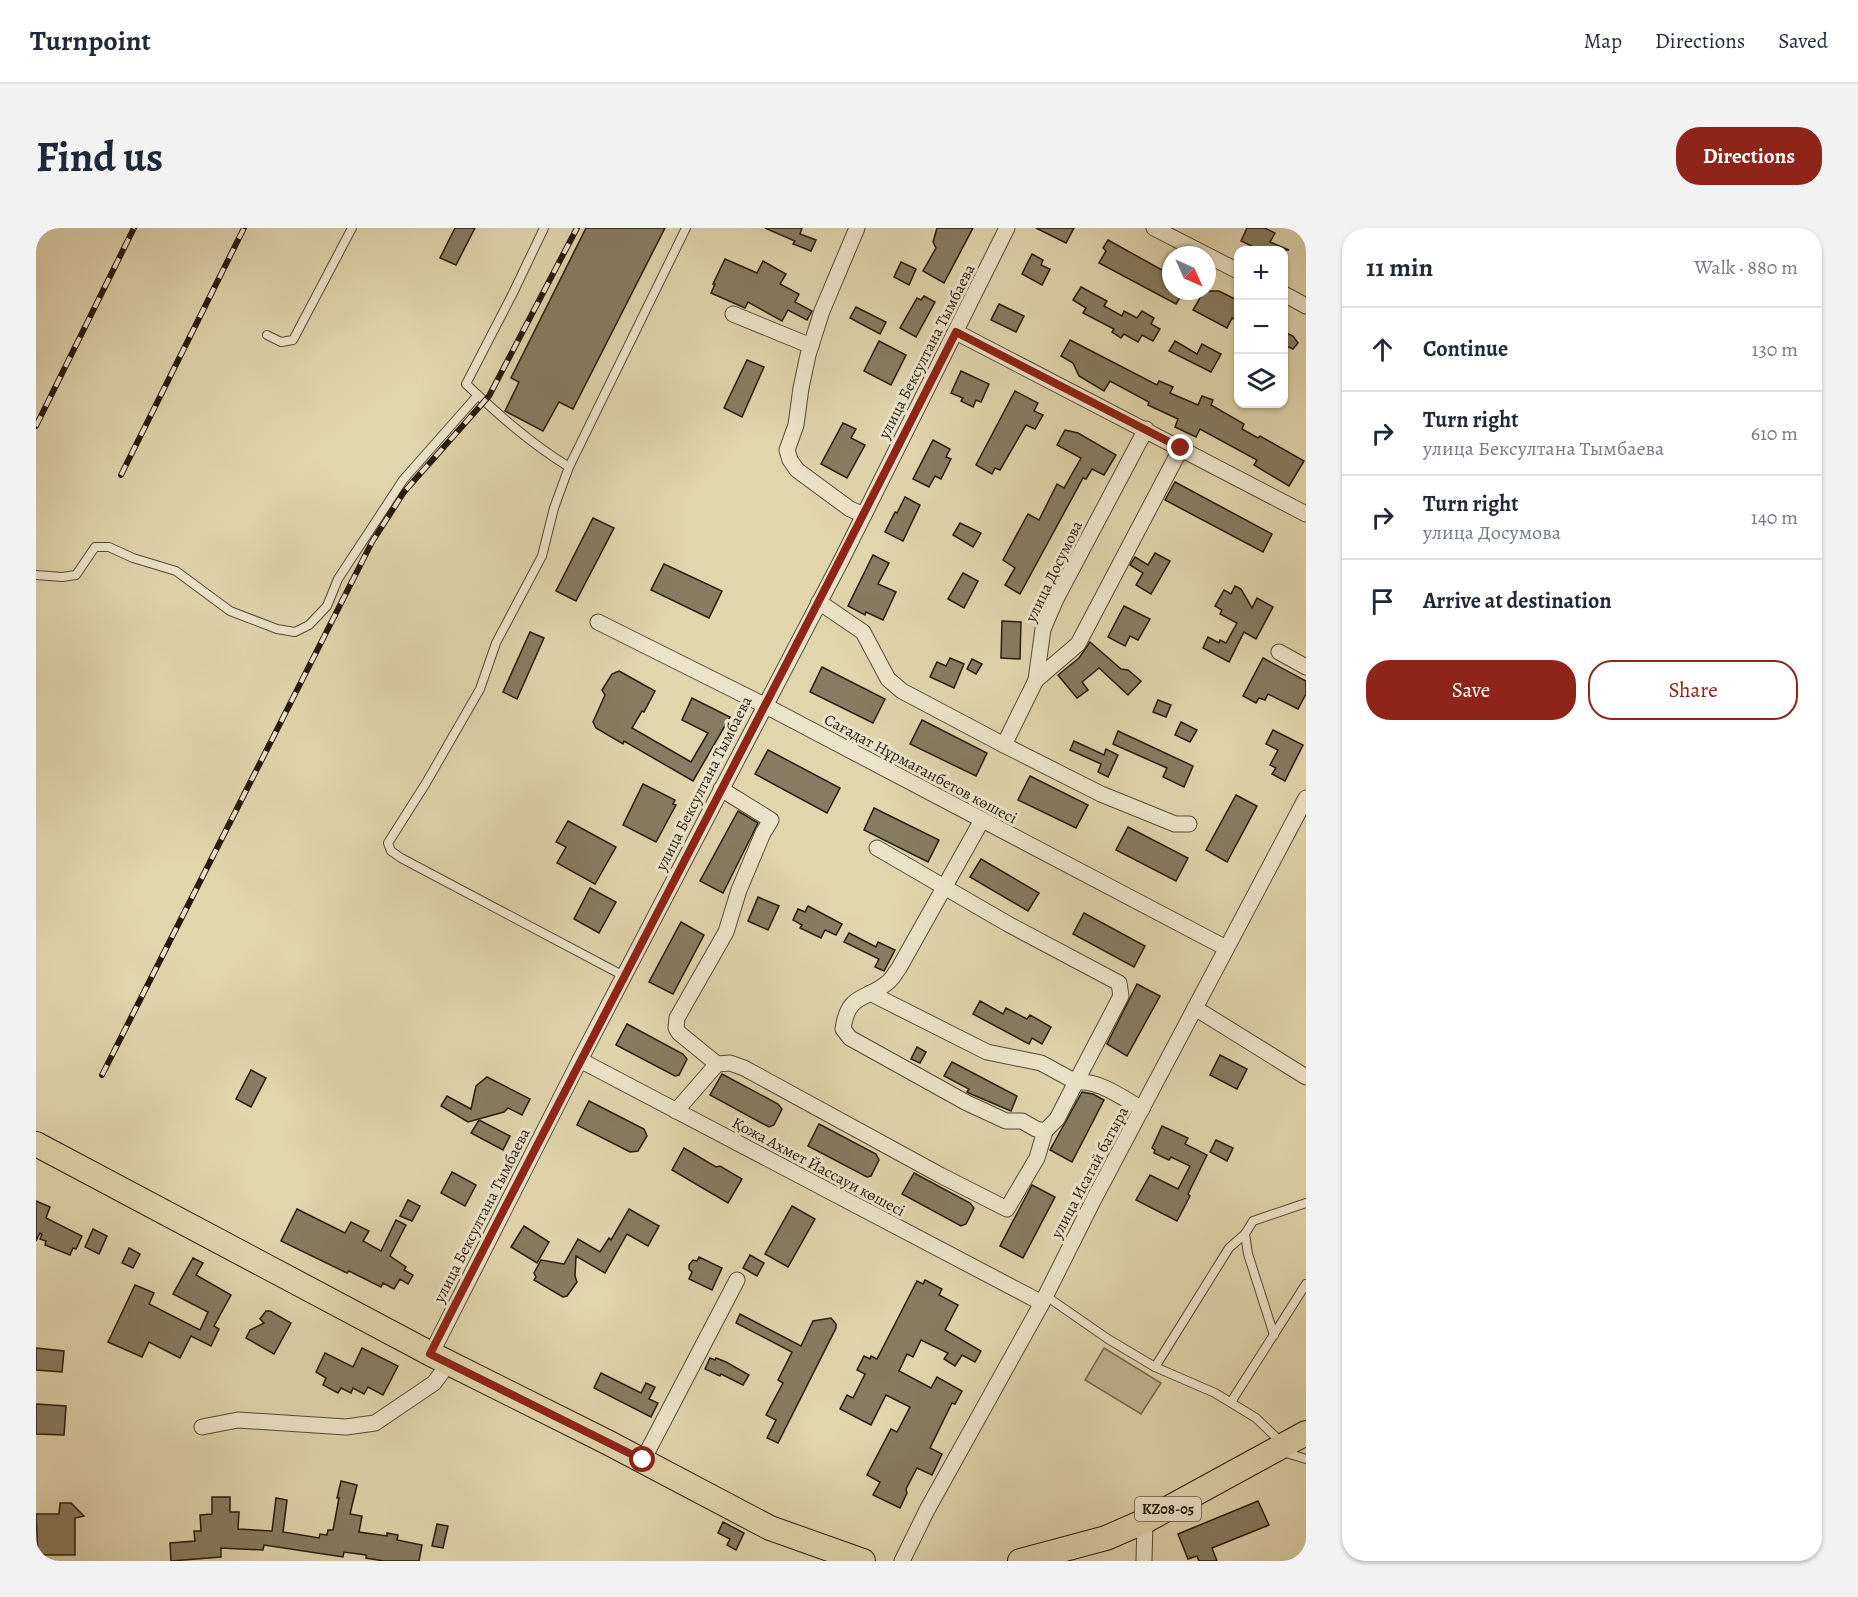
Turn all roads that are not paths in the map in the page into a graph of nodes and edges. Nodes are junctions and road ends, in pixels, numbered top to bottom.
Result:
1 (351, 228) edge
2 (544, 228) edge
3 (686, 228) edge
4 (857, 228) edge
5 (1007, 228) edge
6 (1154, 228) edge
7 (1234, 268) edge
8 (1288, 296) edge
9 (1306, 306) edge
10 (733, 314) dead end
11 (956, 332) junction
12 (267, 335) dead end
13 (811, 346) junction
14 (478, 395) junction
15 (1146, 429) junction
16 (1181, 448) junction
17 (569, 467) junction
18 (1306, 514) edge
19 (864, 515) junction
20 (36, 575) edge
21 (819, 602) junction
22 (598, 622) dead end
23 (1279, 652) dead end
24 (1306, 667) edge
25 (1036, 680) junction
26 (764, 705) junction
27 (1004, 745) junction
28 (721, 789) junction
29 (1306, 798) edge
30 (982, 820) junction
31 (1189, 824) dead end
32 (877, 848) dead end
33 (944, 887) junction
34 (1226, 948) junction
35 (624, 976) junction
36 (870, 993) junction
37 (1195, 1008) junction
38 (580, 1060) junction
39 (717, 1064) junction
40 (1306, 1077) edge
41 (1076, 1082) junction
42 (1142, 1109) junction
43 (676, 1111) junction
44 (1045, 1131) junction
45 (36, 1144) edge
46 (1306, 1203) edge
47 (1245, 1234) junction
48 (737, 1280) dead end
49 (1306, 1284) edge
50 (1044, 1299) junction
51 (1274, 1335) junction
52 (440, 1358) junction
53 (1155, 1367) junction
54 (1231, 1402) junction
55 (202, 1427) dead end
56 (1306, 1433) edge
57 (1280, 1447) junction
58 (1306, 1459) edge
59 (643, 1460) junction
60 (1145, 1521) junction
61 (863, 1561) edge
62 (902, 1561) edge
63 (1020, 1561) edge
64 (1144, 1561) edge

1 - 12 lane
2 - 14 lane
3 - 17 lane
4 - 13 street
5 - 11 street, улица Бексултана Тымбаева
6 - 7 street
8 - 9 street
10 - 13 street
11 - 15 street
11 - 19 street, улица Бексултана Тымбаева
13 - 19 street
14 - 17 lane
14 - 20 lane
15 - 16 street
15 - 25 street, улица Досумова
16 - 18 street
16 - 25 street
17 - 35 lane
19 - 21 street, улица Бексултана Тымбаева
21 - 26 street, улица Бексултана Тымбаева
21 - 27 street
22 - 26 street, Сағадат Нұрмағанбетов көшесі
23 - 24 street
25 - 27 street
26 - 28 street, улица Бексултана Тымбаева
26 - 30 street, Сағадат Нұрмағанбетов көшесі
27 - 31 street
28 - 35 street, улица Бексултана Тымбаева
28 - 39 street
29 - 34 street, улица Исатай батыра
30 - 33 street
30 - 34 street, Сағадат Нұрмағанбетов көшесі
32 - 33 street
33 - 36 street
33 - 41 street
34 - 37 street, улица Исатай батыра
35 - 38 street, улица Бексултана Тымбаева
36 - 41 street
36 - 44 street
37 - 40 street
37 - 42 street, улица Исатай батыра
38 - 43 street, Қожа Ахмет Йассауи көшесі
38 - 52 street, улица Бексултана Тымбаева
39 - 43 street
39 - 44 street
41 - 42 street
41 - 44 street
42 - 50 street, улица Исатай батыра
43 - 50 street, Қожа Ахмет Йассауи көшесі
45 - 52 main road
46 - 47 lane
47 - 51 lane
47 - 53 lane
48 - 59 street
49 - 51 lane
50 - 53 lane
50 - 62 street, улица Исатай батыра
51 - 54 lane
52 - 55 street, улица Бексултана Тымбаева
52 - 59 main road
53 - 54 lane
54 - 57 lane
56 - 57 main road, KZ08-05
57 - 58 lane
57 - 60 main road, KZ08-05
59 - 61 main road
60 - 63 main road, KZ08-05
60 - 64 street

